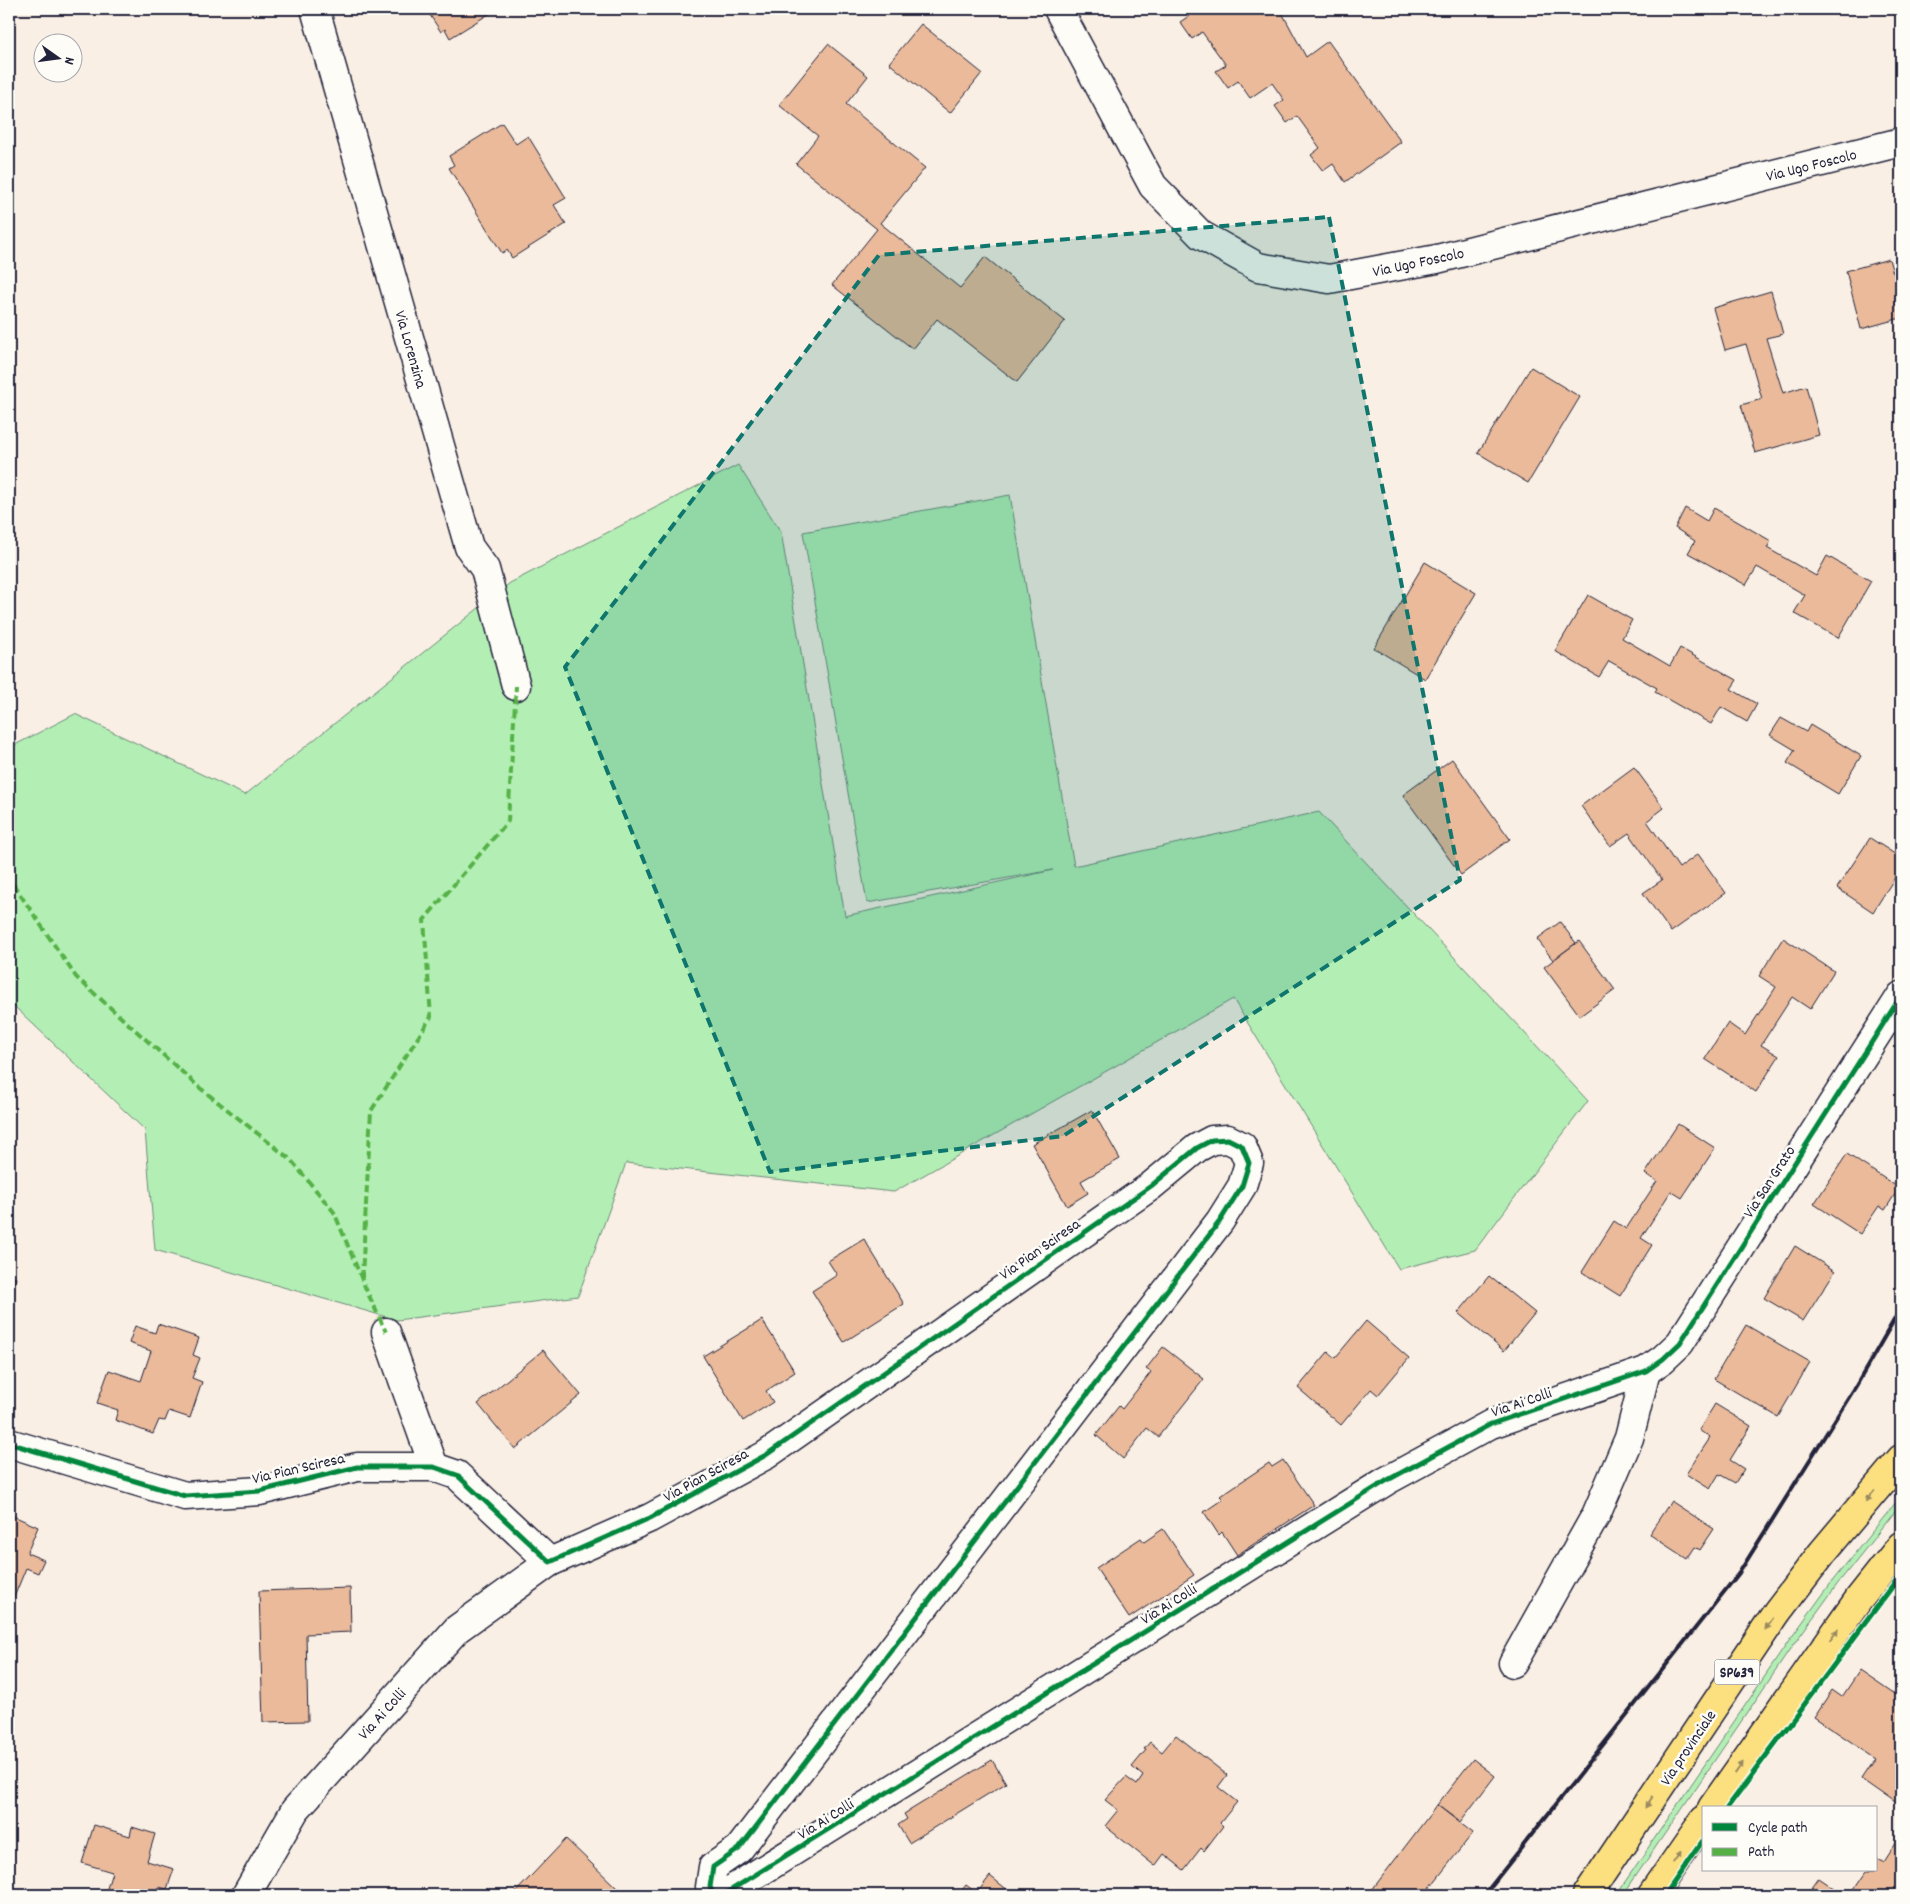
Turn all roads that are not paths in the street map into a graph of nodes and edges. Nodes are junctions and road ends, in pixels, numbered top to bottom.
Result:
1 (315, 9) edge
2 (1058, 9) edge
3 (1901, 142) edge
4 (516, 686) dead end
5 (1901, 996) edge
6 (386, 1332) dead end
7 (1646, 1371) junction
8 (9, 1445) edge
9 (1901, 1459) edge
10 (434, 1467) junction
11 (1901, 1546) edge
12 (550, 1562) junction
13 (1513, 1663) dead end
14 (1713, 1806) edge
15 (1702, 1823) edge
16 (246, 1895) edge
17 (714, 1895) edge
18 (724, 1895) edge
19 (1587, 1895) edge
20 (1652, 1895) edge

1 - 4 street, Via Lorenzina
2 - 3 street, Via Ugo Foscolo
5 - 7 street, Via San Grato
6 - 10 street
7 - 13 street
7 - 18 street, Via Ai Colli
8 - 10 street, Via Pian Sciresa
9 -> 19 main road, Via provinciale / SP639
10 - 12 street, Via Pian Sciresa
14 -> 11 main road
12 - 16 street, Via Ai Colli
12 - 17 street, Via Pian Sciresa
20 -> 15 main road

